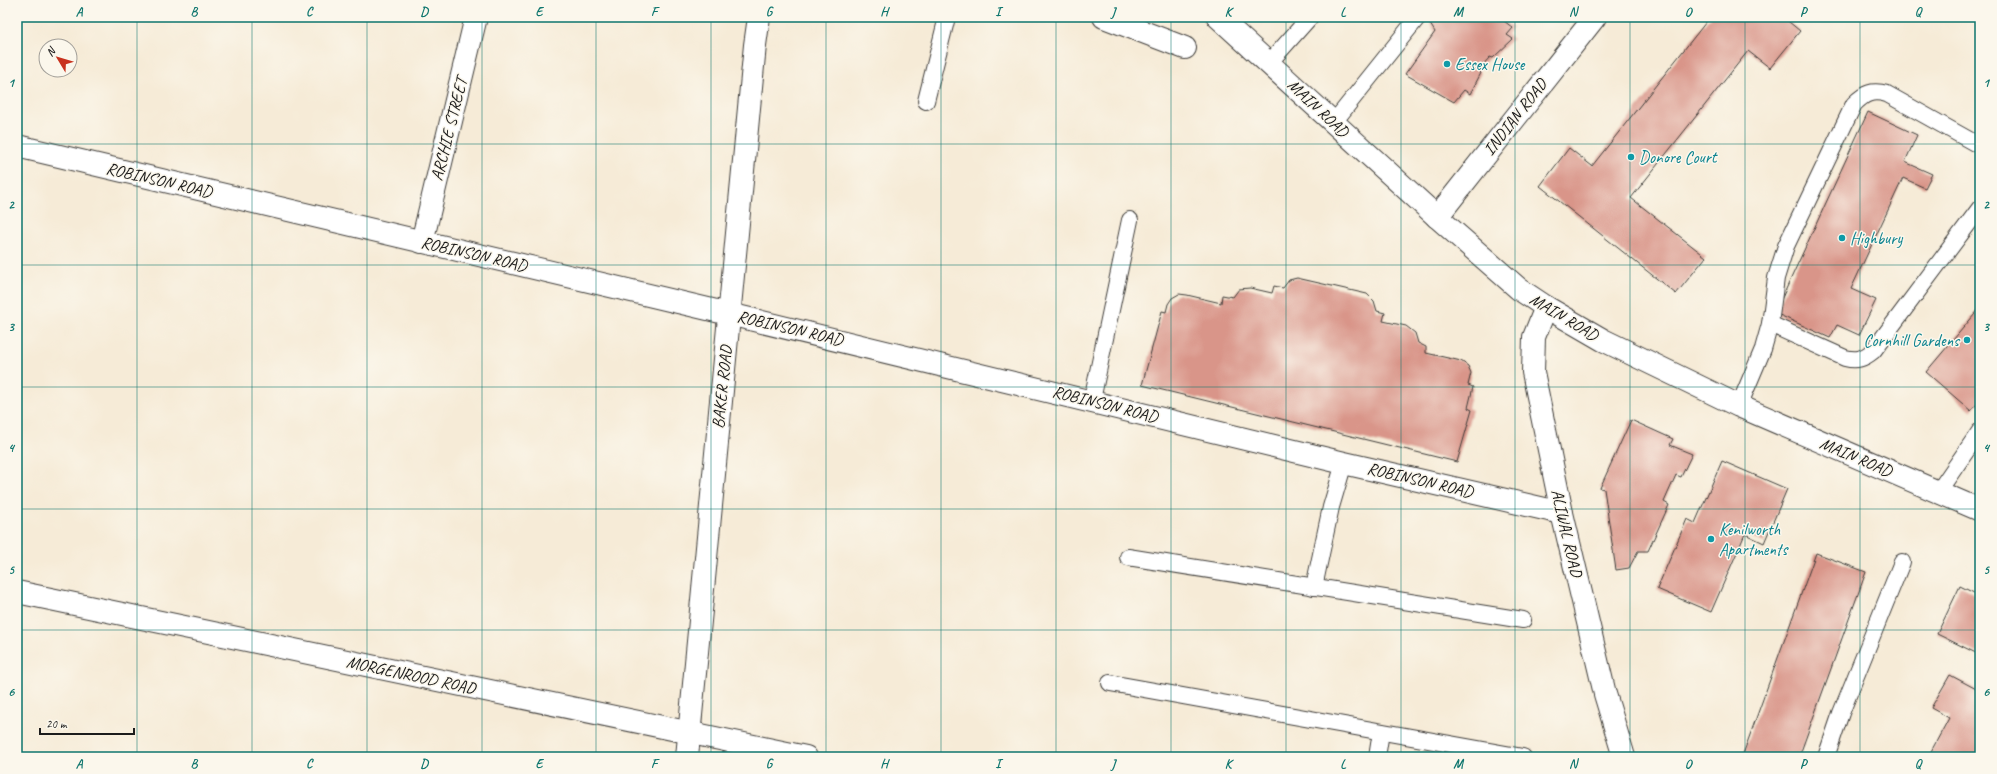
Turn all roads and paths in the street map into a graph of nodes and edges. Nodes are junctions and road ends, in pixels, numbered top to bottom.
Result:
1 (476, 17) edge
2 (760, 17) edge
3 (947, 17) edge
4 (1104, 17) edge
5 (1218, 17) edge
6 (1310, 17) edge
7 (1418, 17) edge
8 (1594, 17) edge
9 (1185, 48) dead end
10 (1269, 63) junction
11 (926, 100) dead end
12 (1334, 122) junction
13 (17, 146) edge
14 (1980, 146) edge
15 (1980, 208) edge
16 (1437, 217) junction
17 (1130, 220) dead end
18 (422, 242) junction
19 (1546, 307) junction
20 (729, 314) junction
21 (1770, 324) junction
22 (1092, 400) junction
23 (1739, 406) junction
24 (1980, 431) edge
25 (1344, 463) junction
26 (1938, 492) junction
27 (1980, 510) edge
28 (1562, 513) junction
29 (1128, 557) dead end
30 (1902, 562) dead end
31 (1314, 587) junction
32 (17, 592) edge
33 (1523, 620) dead end
34 (1110, 683) dead end
35 (1381, 732) junction
36 (689, 733) junction
37 (687, 757) edge
38 (806, 757) edge
39 (1377, 757) edge
40 (1523, 757) edge
41 (1624, 757) edge
42 (1826, 757) edge

1 - 18 street, ARCHIE STREET
2 - 20 street, BAKER ROAD
3 - 11 lane
4 - 9 street
5 - 10 street, MAIN ROAD
6 - 10 lane
7 - 12 lane
8 - 16 street, INDIAN ROAD
10 - 12 street, MAIN ROAD
12 - 16 street, MAIN ROAD
13 - 18 street, ROBINSON ROAD
14 - 21 lane
15 - 21 lane
16 - 19 street, MAIN ROAD
17 - 22 lane
18 - 20 street, ROBINSON ROAD
19 - 23 street, MAIN ROAD
19 - 28 street, ALIWAL ROAD
20 - 22 street, ROBINSON ROAD
20 - 36 street, BAKER ROAD
21 - 23 lane
22 - 25 street, ROBINSON ROAD
23 - 26 street, MAIN ROAD
24 - 26 lane
25 - 28 street, ROBINSON ROAD
25 - 31 lane
26 - 27 street, MAIN ROAD
28 - 41 street, ALIWAL ROAD
29 - 31 lane
30 - 42 lane
31 - 33 lane
32 - 36 street, MORGENROOD ROAD
34 - 35 lane
35 - 39 lane
35 - 40 lane
36 - 37 street, BAKER ROAD
36 - 38 street, MORGENROOD ROAD

